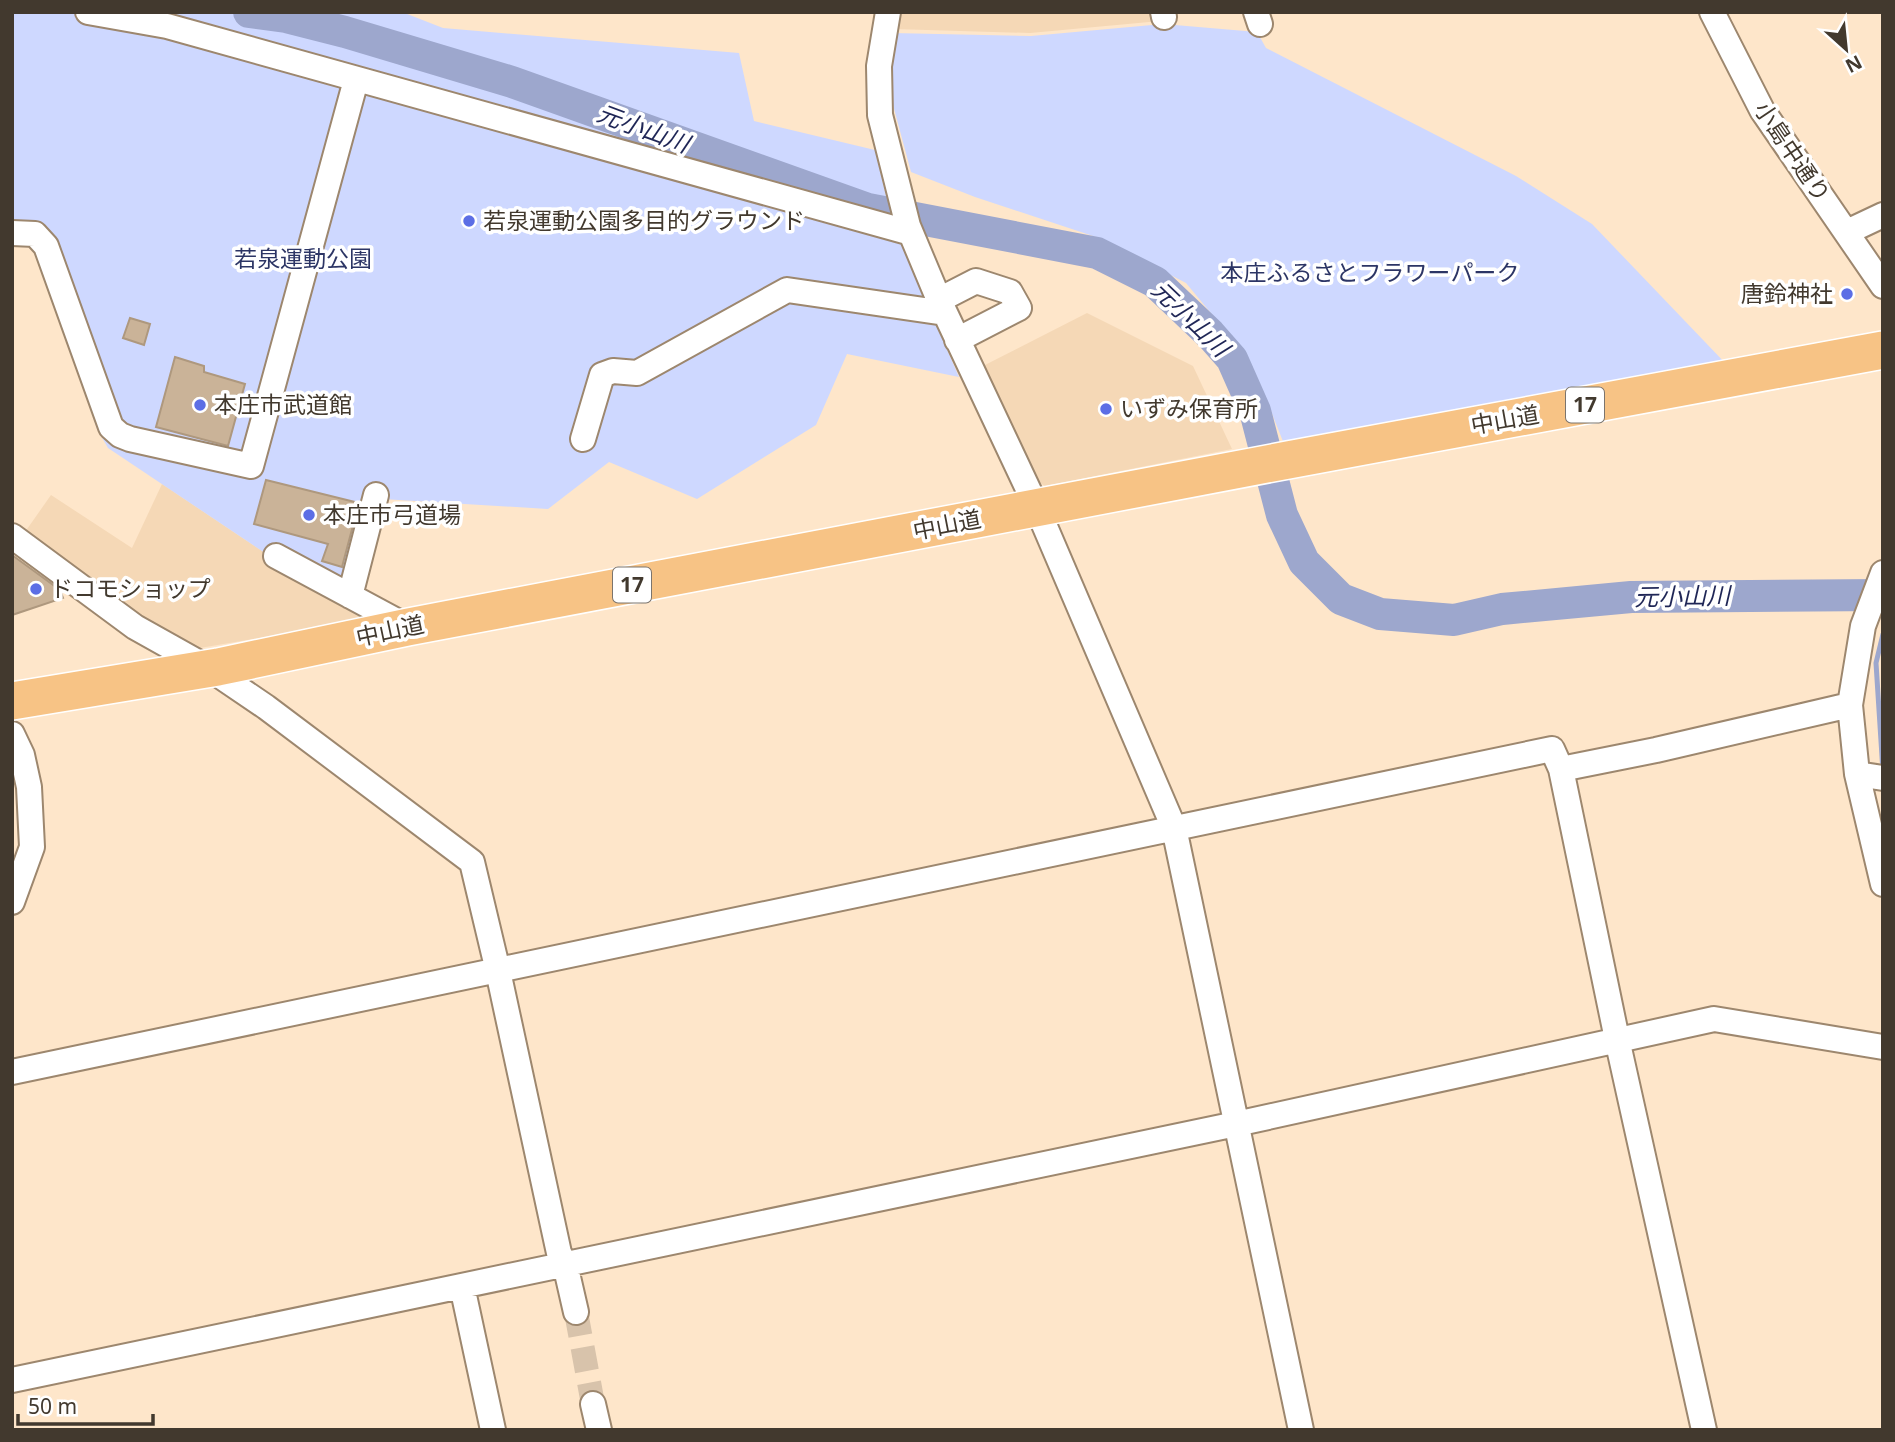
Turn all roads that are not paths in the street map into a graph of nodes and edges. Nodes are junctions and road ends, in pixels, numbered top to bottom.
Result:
1 (88, 12) edge
2 (888, 12) edge
3 (1712, 12) edge
4 (356, 80) junction
5 (1883, 215) edge
6 (910, 229) junction
7 (1847, 232) junction
8 (12, 233) edge
9 (1883, 286) edge
10 (942, 307) junction
11 (957, 340) junction
12 (1883, 350) edge
13 (583, 439) dead end
14 (376, 495) dead end
15 (1037, 508) junction
16 (12, 536) edge
17 (275, 556) dead end
18 (1881, 578) edge
19 (350, 596) junction
20 (1872, 621) edge
21 (408, 627) junction
22 (209, 669) junction
23 (12, 701) edge
24 (1850, 705) junction
25 (12, 734) edge
26 (1562, 769) junction
27 (1857, 774) junction
28 (1883, 778) edge
29 (1174, 828) junction
30 (1883, 884) edge
31 (12, 902) edge
32 (498, 971) junction
33 (1617, 1039) junction
34 (1883, 1047) edge
35 (12, 1072) edge
36 (1236, 1124) junction
37 (565, 1264) junction
38 (462, 1286) junction
39 (576, 1312) tunnel mouth
40 (12, 1380) edge
41 (593, 1404) tunnel mouth
42 (493, 1430) edge
43 (598, 1430) edge
44 (1301, 1430) edge
45 (1704, 1430) edge

1 - 4 street
2 - 6 street
3 - 7 street, 小島中通り
4 - 6 street
4 - 8 street
5 - 7 street
6 - 10 street
7 - 9 street, 小島中通り
10 - 11 street
10 - 11 street
10 - 13 street
11 - 15 street
12 - 15 highway, 中山道 / 17
14 - 19 street
15 - 21 highway, 中山道 / 17
15 - 29 street
16 - 22 street
17 - 19 street
18 - 20 street
19 - 21 street
20 - 24 street
21 - 22 highway, 中山道 / 17
22 - 23 highway, 中山道 / 17
22 - 32 street
24 - 26 street
24 - 27 street
25 - 31 street
26 - 29 street
26 - 33 street
27 - 28 street
27 - 30 street
29 - 32 street
29 - 36 street
32 - 35 street
32 - 37 street
33 - 34 street
33 - 36 street
33 - 45 street
36 - 37 street
36 - 44 street
37 - 38 street
37 - 39 street
38 - 40 street
38 - 42 street
41 - 43 street

